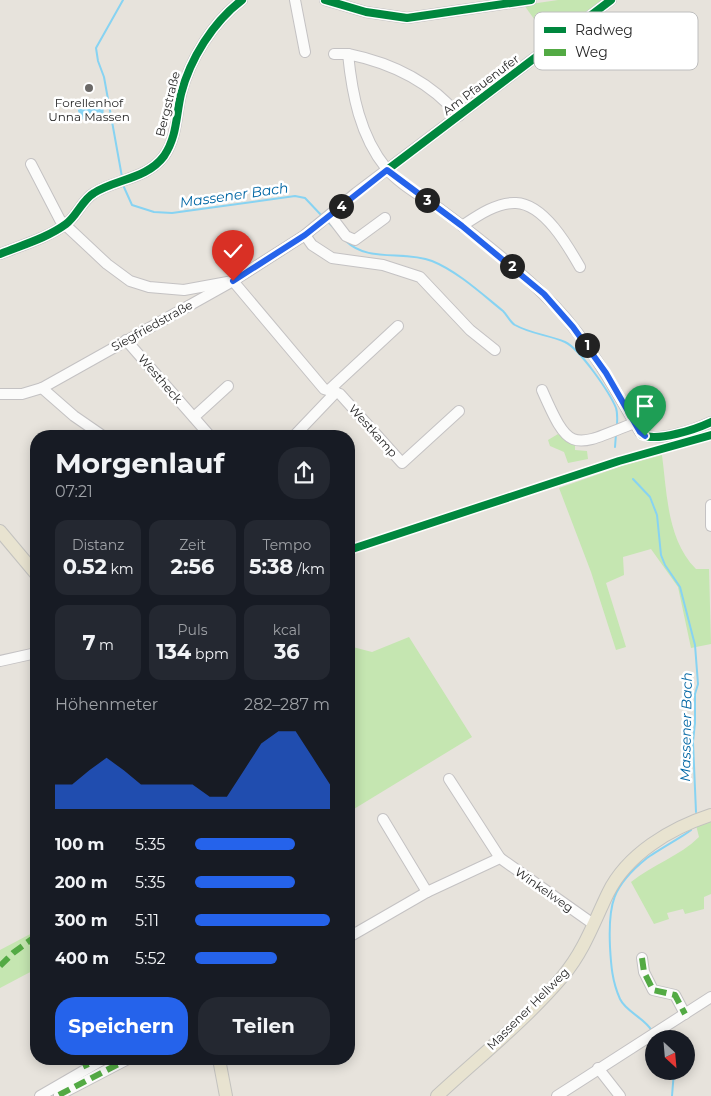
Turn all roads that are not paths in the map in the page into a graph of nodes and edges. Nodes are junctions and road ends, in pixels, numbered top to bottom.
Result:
1 (242, 0) edge
2 (294, 0) edge
3 (325, 0) edge
4 (531, 0) edge
5 (611, 0) edge
6 (595, 12) edge
7 (305, 52) dead end
8 (334, 54) dead end
9 (348, 54) junction
10 (534, 58) edge
11 (458, 116) junction
12 (31, 164) dead end
13 (387, 170) junction
14 (326, 218) junction
15 (385, 218) dead end
16 (66, 224) junction
17 (462, 226) junction
18 (305, 235) junction
19 (0, 254) edge
20 (580, 267) dead end
21 (233, 281) junction
22 (398, 326) dead end
23 (126, 340) junction
24 (495, 350) dead end
25 (228, 386) dead end
26 (42, 388) junction
27 (542, 390) dead end
28 (332, 391) junction
29 (0, 394) edge
30 (459, 411) dead end
31 (194, 417) junction
32 (711, 422) edge
33 (634, 423) junction
34 (94, 430) edge
35 (205, 430) edge
36 (299, 430) edge
37 (711, 505) edge
38 (711, 526) edge
39 (0, 531) edge
40 (30, 567) edge
41 (30, 654) edge
42 (0, 661) edge
43 (449, 779) dead end
44 (711, 815) edge
45 (384, 819) dead end
46 (500, 858) junction
47 (427, 892) junction
48 (589, 921) dead end
49 (355, 933) edge
50 (642, 958) dead end
51 (711, 997) edge
52 (685, 1014) junction
53 (83, 1065) edge
54 (116, 1065) edge
55 (220, 1065) edge
56 (598, 1068) junction
57 (58, 1093) edge
58 (40, 1096) edge
59 (226, 1096) edge
60 (437, 1096) edge
61 (557, 1096) edge
62 (620, 1096) edge

1 - 16 street, Bergstraße
2 - 7 street
3 - 4 street
5 - 6 street, Am Pfauenufer
8 - 9 street, Am Pfauenufer
9 - 11 street, Am Pfauenufer
9 - 13 street
10 - 11 street, Am Pfauenufer
11 - 13 street, Am Pfauenufer
12 - 16 street
13 - 14 street, Am Pfauenufer
13 - 17 street
14 - 15 street
14 - 18 street, Am Pfauenufer
16 - 19 street, Bergstraße
16 - 21 street
17 - 20 street
17 - 33 street
18 - 21 street, Siegfriedstraße
18 - 24 street
21 - 23 street, Siegfriedstraße
21 - 28 street, Westkamp
22 - 28 street
23 - 26 street, Siegfriedstraße
23 - 31 street, Westheck
25 - 31 street
26 - 29 street, Siegfriedstraße
26 - 34 street
27 - 33 street
28 - 30 street, Westkamp
28 - 36 street
31 - 35 street, Westheck
32 - 33 street
37 - 38 street
39 - 40 main road
41 - 42 street
43 - 46 street, Winkelweg
44 - 60 main road, Massener Hellweg
45 - 47 street
46 - 47 street
46 - 48 street, Winkelweg
47 - 49 street
50 - 52 street
51 - 52 street
52 - 56 street
53 - 57 street
54 - 57 street
55 - 59 main road
56 - 61 street
56 - 62 street
57 - 58 street

